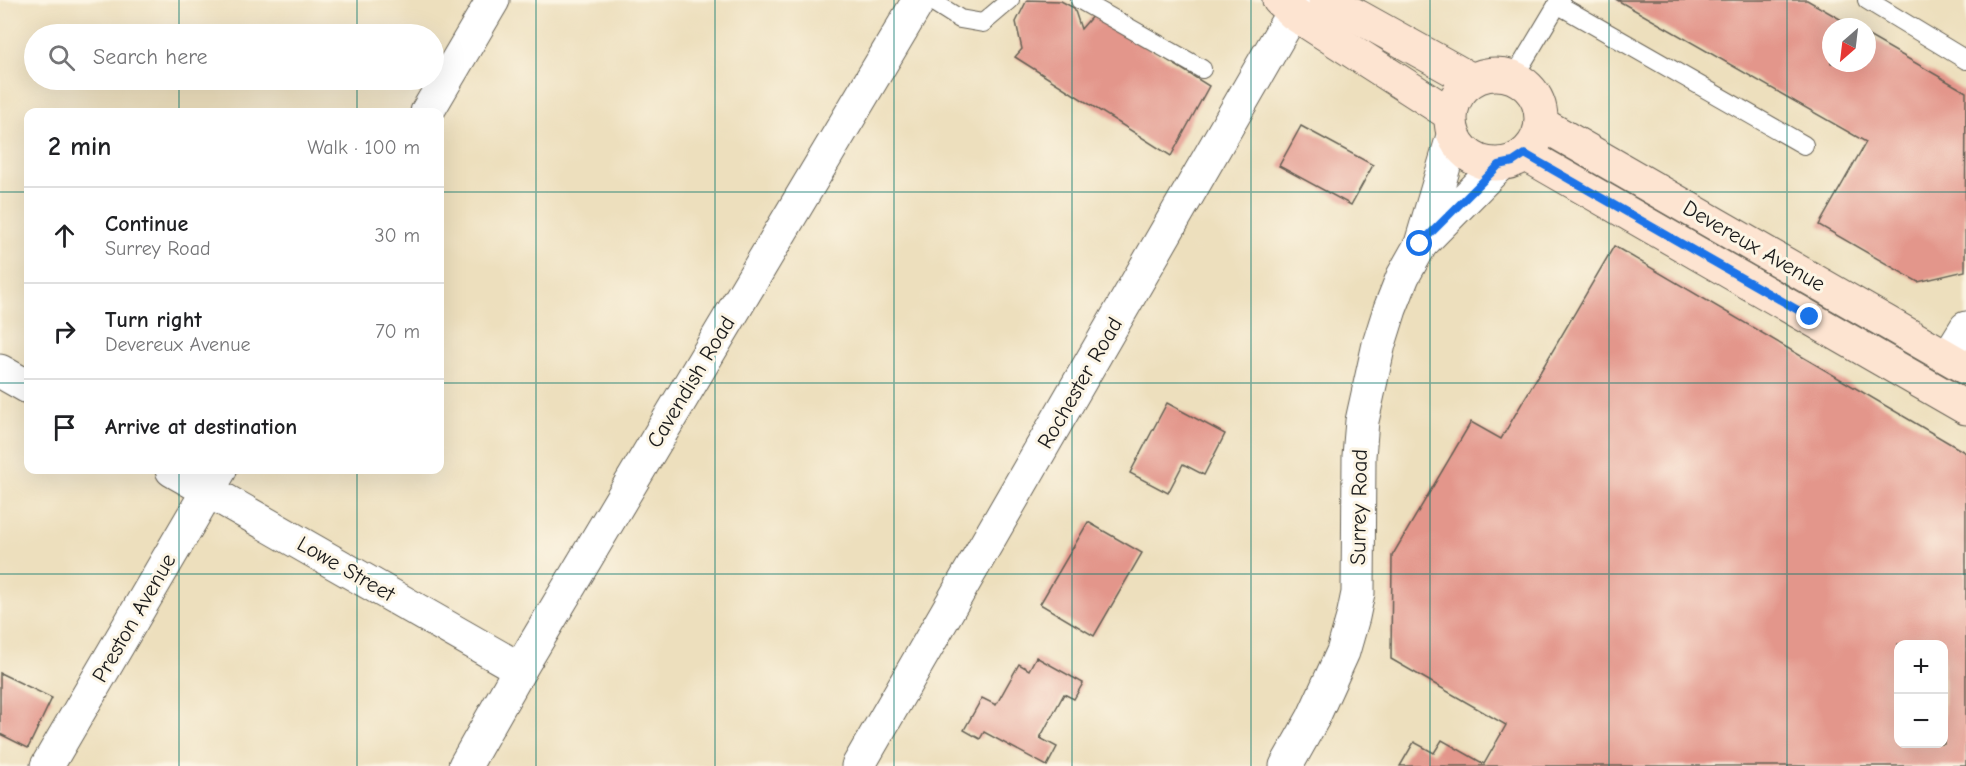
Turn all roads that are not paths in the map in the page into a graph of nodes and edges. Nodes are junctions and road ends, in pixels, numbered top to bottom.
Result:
1 (493, 0) edge
2 (919, 0) edge
3 (930, 0) edge
4 (1010, 0) edge
5 (1080, 0) edge
6 (1324, 0) edge
7 (1867, 0) edge
8 (1559, 2) edge
9 (1291, 4) edge
10 (1966, 60) edge
11 (1202, 69) dead end
12 (1514, 77) junction
13 (1472, 80) junction
14 (444, 83) edge
15 (440, 90) edge
16 (429, 108) edge
17 (1542, 124) junction
18 (1451, 125) junction
19 (1804, 145) dead end
20 (1512, 160) junction
21 (1420, 244) junction
22 (1966, 328) edge
23 (1957, 362) edge
24 (0, 371) edge
25 (24, 385) edge
26 (1966, 408) edge
27 (189, 474) edge
28 (214, 480) edge
29 (520, 669) junction
30 (47, 766) edge
31 (465, 766) edge
32 (858, 766) edge
33 (1286, 766) edge

1 - 14 street
2 - 29 street, Cavendish Road
3 - 4 lane
5 - 11 lane
6 - 13 main road
7 - 10 lane
8 - 12 lane
8 - 19 lane
9 - 18 main road
9 - 32 street, Rochester Road
12 - 13 main road
12 - 17 main road
13 - 18 main road
15 - 16 street
17 - 20 main road
17 - 23 main road, Devereux Avenue
18 - 20 main road
18 - 21 street, Surrey Road
20 - 21 street, Surrey Road
20 - 26 main road, Devereux Avenue
21 - 33 street, Surrey Road
22 - 23 street
24 - 25 street
27 - 28 street, Lowe Street
28 - 29 street, Lowe Street
28 - 30 street, Preston Avenue
29 - 31 street, Cavendish Road

